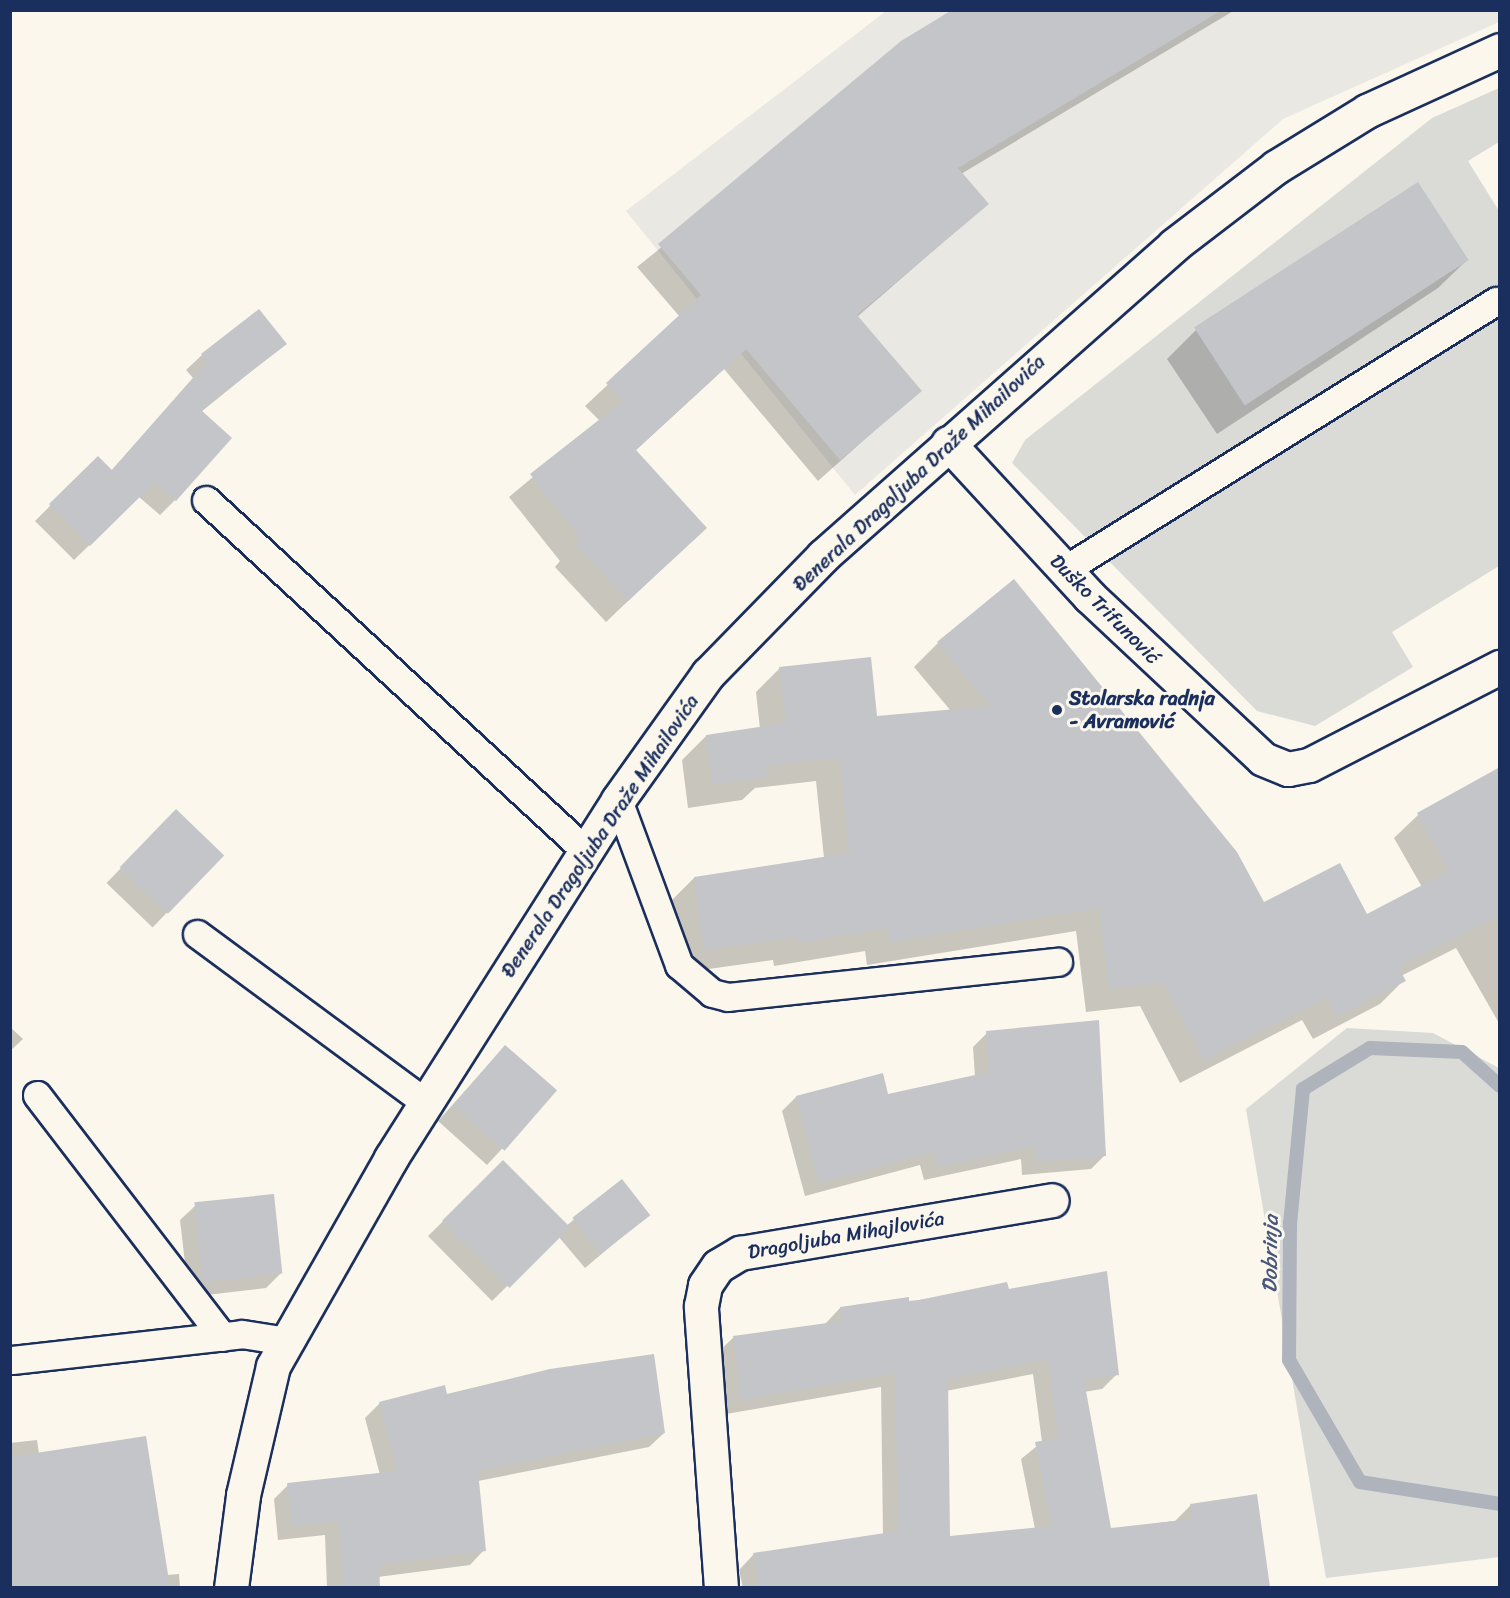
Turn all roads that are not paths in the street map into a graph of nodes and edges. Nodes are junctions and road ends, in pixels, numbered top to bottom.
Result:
1 (1500, 50) edge
2 (1497, 302) dead end
3 (948, 443) junction
4 (206, 500) dead end
5 (1064, 570) junction
6 (1500, 667) edge
7 (618, 800) junction
8 (586, 851) junction
9 (197, 934) dead end
10 (1058, 962) dead end
11 (37, 1095) dead end
12 (426, 1103) junction
13 (1052, 1200) dead end
14 (223, 1337) junction
15 (286, 1341) junction
16 (12, 1360) dead end
17 (231, 1587) edge
18 (721, 1587) edge

1 - 3 street, Đenerala Dragoljuba Draže Mihailovića
2 - 5 lane
3 - 5 street, Duško Trifunović
3 - 7 street, Đenerala Dragoljuba Draže Mihailovića
4 - 8 lane
5 - 6 street, Duško Trifunović
7 - 8 street, Đenerala Dragoljuba Draže Mihailovića
7 - 10 lane
8 - 12 street, Đenerala Dragoljuba Draže Mihailovića
9 - 12 lane
11 - 14 lane
12 - 15 street, Đenerala Dragoljuba Draže Mihailovića
13 - 18 street, Dragoljuba Mihajlovića
14 - 15 lane
14 - 16 lane
15 - 17 street, Đenerala Dragoljuba Draže Mihailovića

